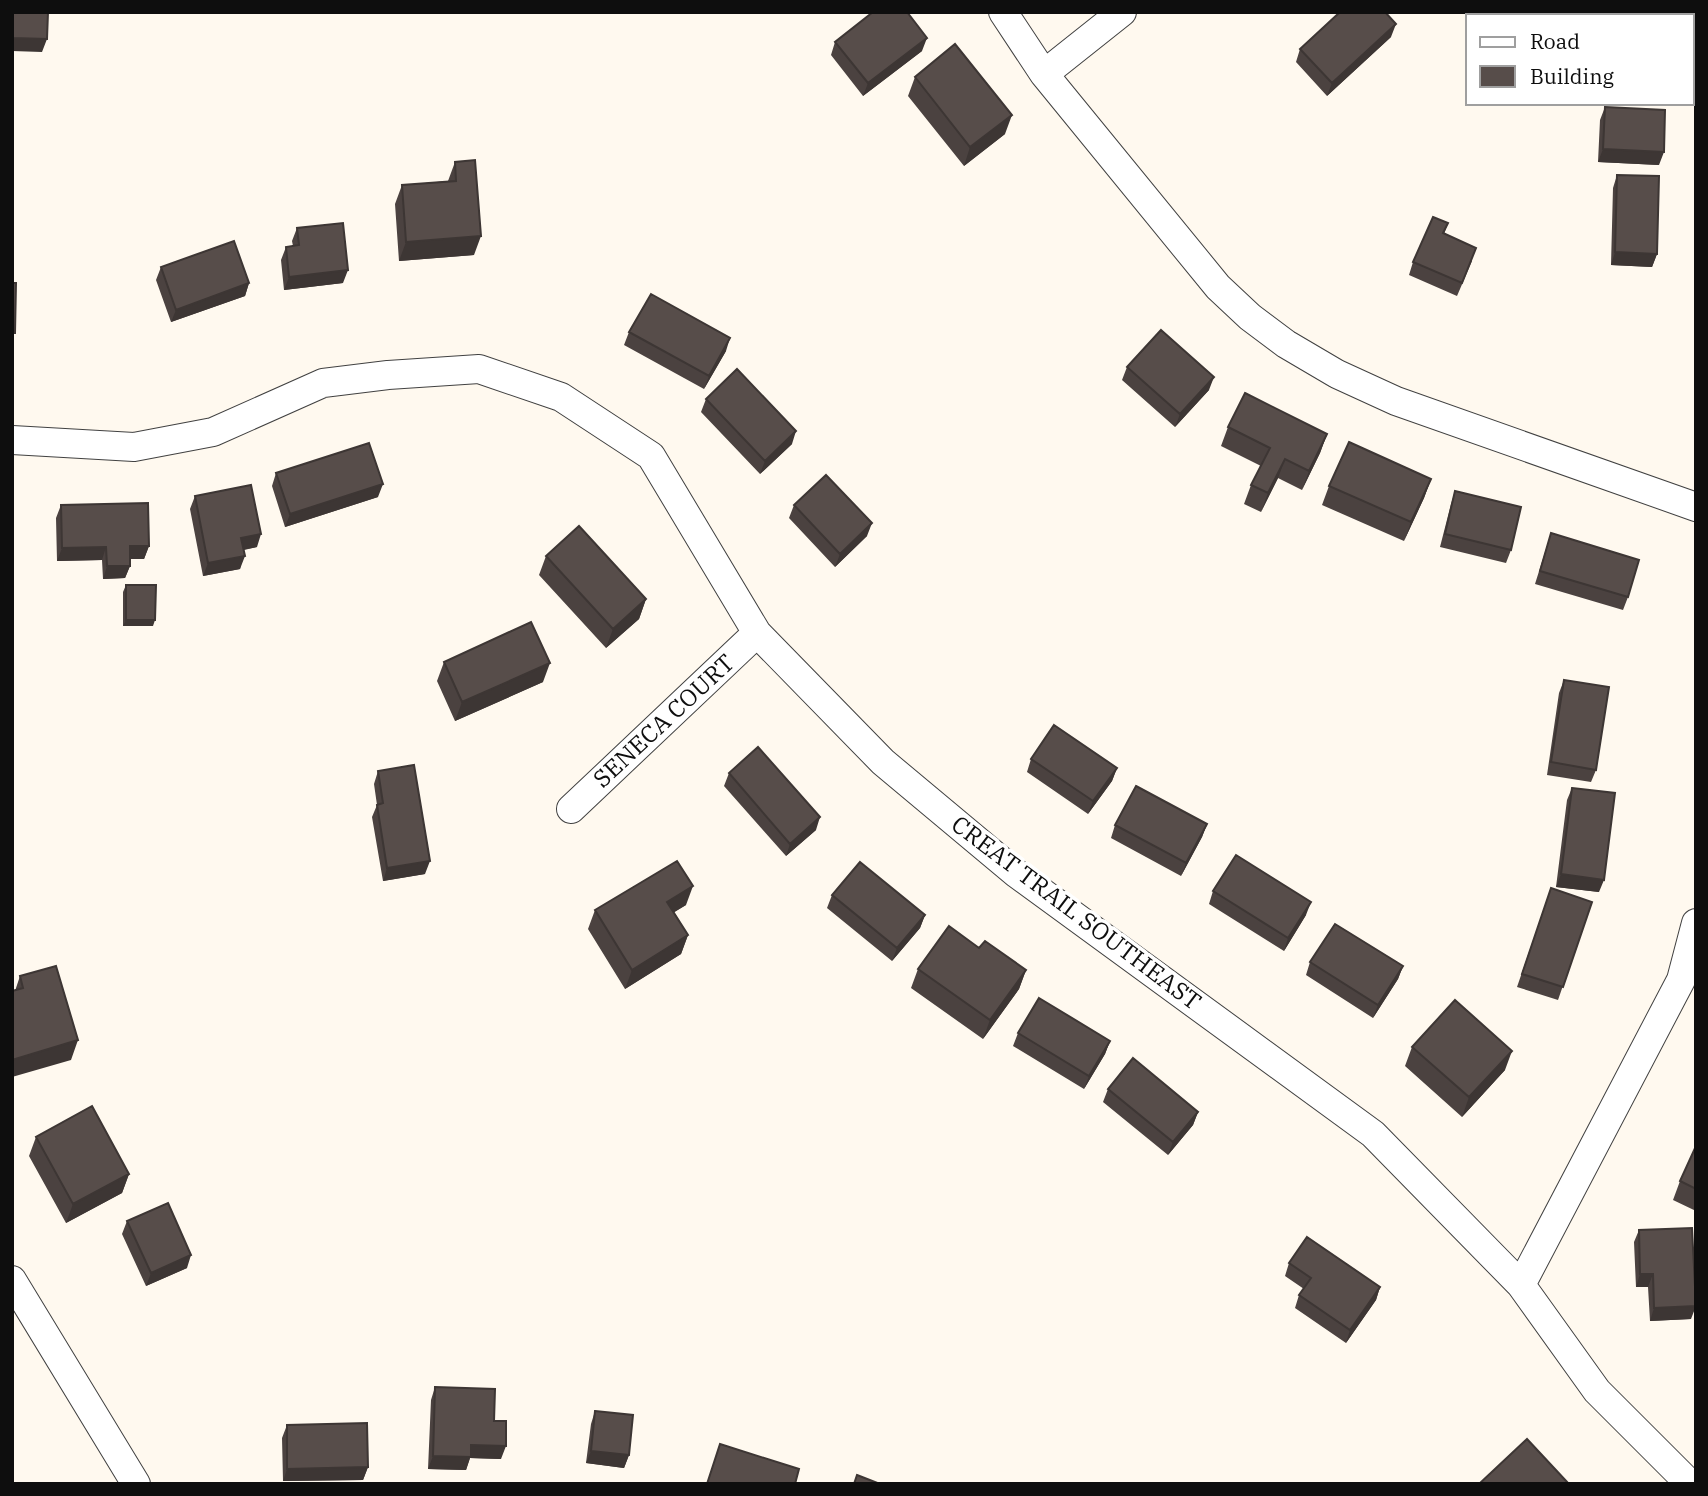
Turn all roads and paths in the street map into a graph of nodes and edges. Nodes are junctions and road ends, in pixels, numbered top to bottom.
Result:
1 (1003, 12) edge
2 (1122, 12) edge
3 (1044, 74) junction
4 (12, 440) edge
5 (1696, 507) edge
6 (757, 633) junction
7 (571, 809) dead end
8 (1696, 923) edge
9 (12, 1280) edge
10 (1521, 1285) junction
11 (136, 1484) edge
12 (1690, 1484) edge

1 - 3 street
2 - 3 street
3 - 5 street
4 - 6 street, CREAT TRAIL SOUTHEAST
6 - 7 street, SENECA COURT
6 - 10 street, CREAT TRAIL SOUTHEAST
8 - 10 street
9 - 11 street
10 - 12 street, CREAT TRAIL SOUTHEAST

